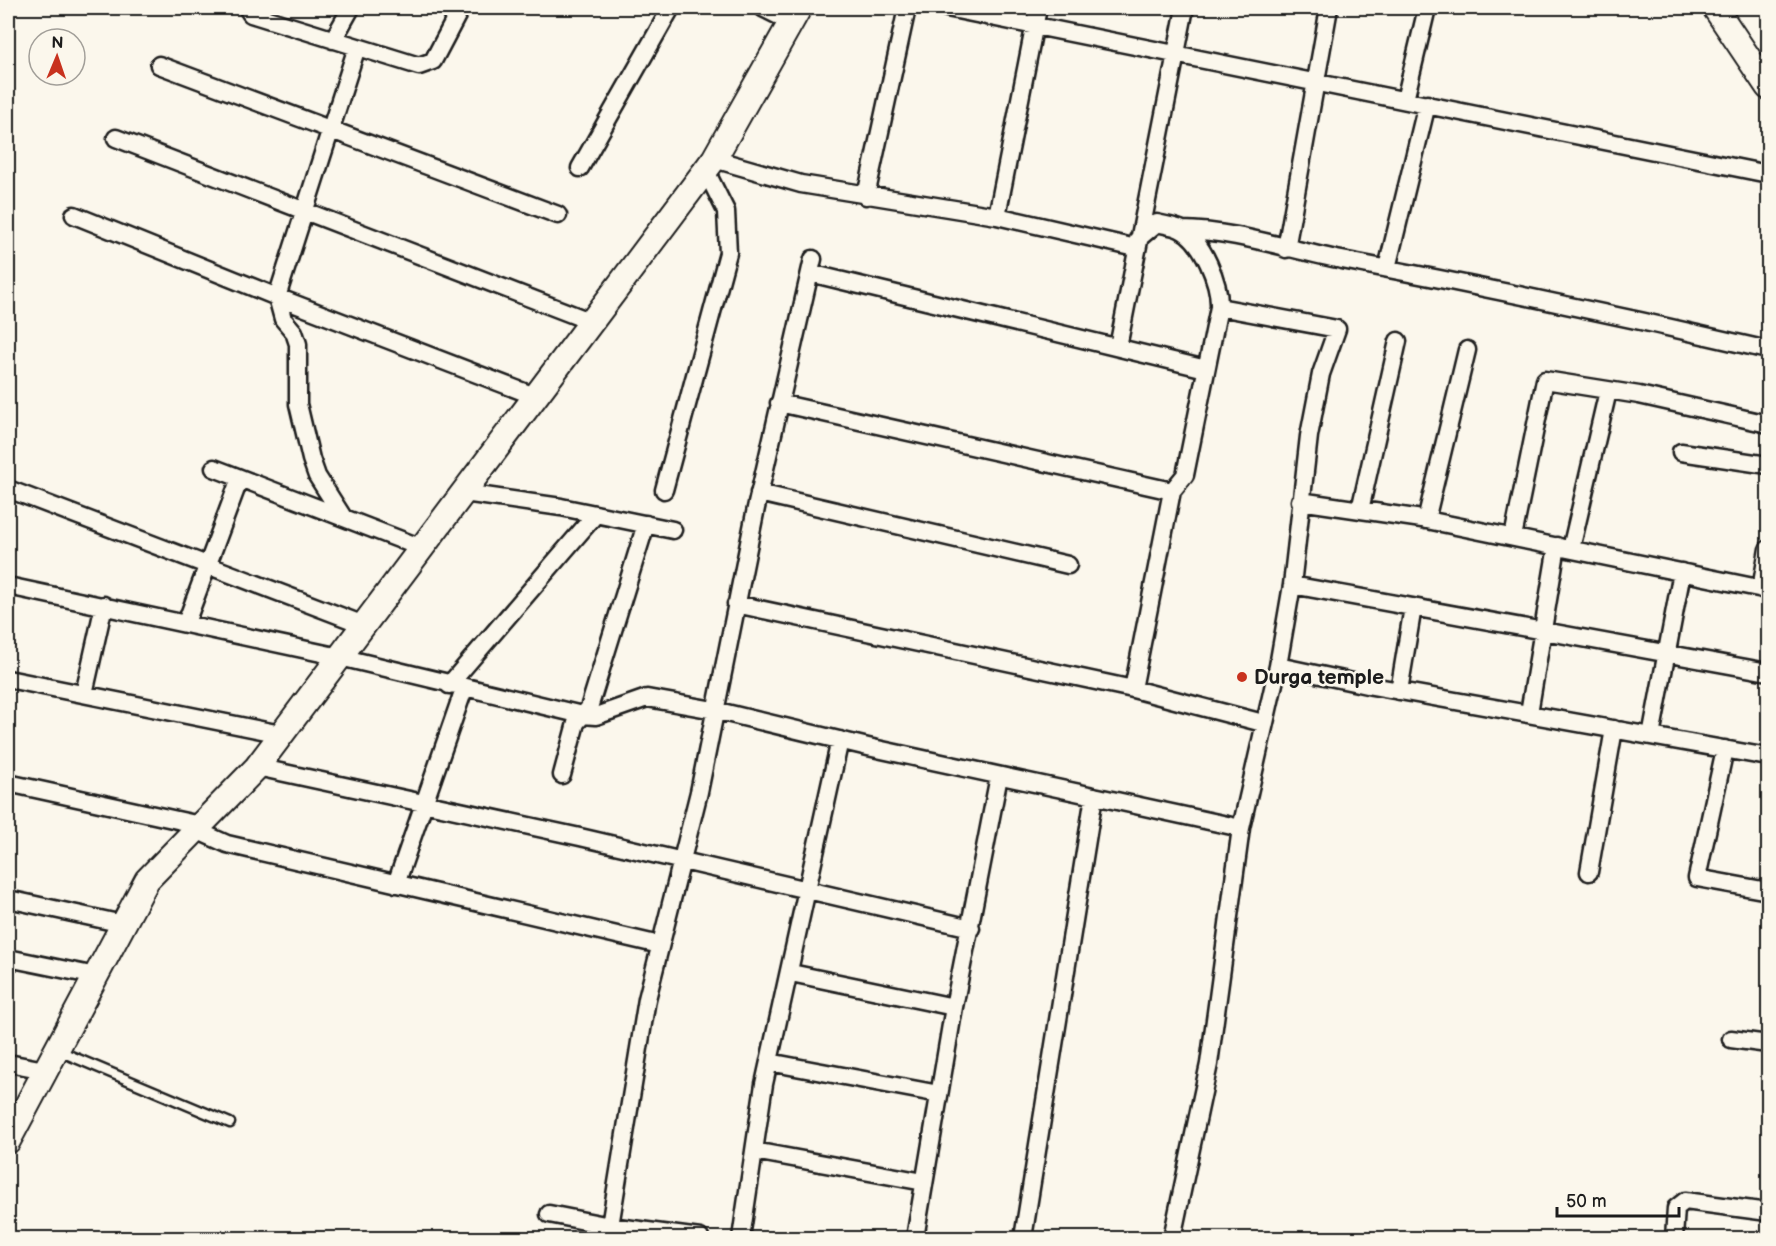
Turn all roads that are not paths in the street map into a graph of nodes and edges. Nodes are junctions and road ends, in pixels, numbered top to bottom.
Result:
1 (247, 8) edge
2 (351, 8) edge
3 (462, 8) edge
4 (671, 8) edge
5 (763, 8) edge
6 (907, 8) edge
7 (947, 8) edge
8 (1038, 8) edge
9 (1185, 8) edge
10 (1329, 8) edge
11 (1427, 8) edge
12 (1715, 8) edge
13 (795, 15) edge
14 (1035, 26) junction
15 (333, 40) junction
16 (357, 47) junction
17 (1177, 54) junction
18 (159, 65) dead end
19 (1316, 82) junction
20 (1768, 86) edge
21 (1405, 100) junction
22 (1427, 104) junction
23 (333, 129) junction
24 (116, 138) dead end
25 (710, 165) junction
26 (580, 168) dead end
27 (1768, 174) edge
28 (866, 196) junction
29 (305, 211) junction
30 (74, 215) dead end
31 (558, 215) dead end
32 (997, 216) junction
33 (1182, 230) junction
34 (1137, 244) junction
35 (1286, 249) junction
36 (1387, 268) junction
37 (277, 297) junction
38 (1220, 307) junction
39 (592, 322) junction
40 (1398, 341) dead end
41 (1118, 348) junction
42 (1467, 350) dead end
43 (1768, 350) edge
44 (1206, 369) junction
45 (1608, 391) junction
46 (537, 397) junction
47 (779, 403) junction
48 (1768, 424) edge
49 (1681, 452) dead end
50 (1768, 465) edge
51 (214, 468) dead end
52 (240, 478) junction
53 (8, 489) edge
54 (664, 490) dead end
55 (1172, 491) junction
56 (464, 493) junction
57 (759, 493) junction
58 (1300, 501) junction
59 (1360, 510) junction
60 (596, 514) junction
61 (343, 518) junction
62 (1426, 520) junction
63 (646, 524) junction
64 (673, 530) dead end
65 (1513, 537) junction
66 (422, 548) junction
67 (1564, 548) junction
68 (1768, 549) edge
69 (206, 565) junction
70 (1068, 565) dead end
71 (1682, 572) junction
72 (1292, 585) junction
73 (8, 586) edge
74 (1765, 590) edge
75 (736, 604) junction
76 (104, 605) junction
77 (1413, 607) junction
78 (186, 623) junction
79 (364, 625) junction
80 (1541, 631) junction
81 (1666, 653) junction
82 (340, 657) junction
83 (1278, 666) junction
84 (1768, 672) edge
85 (8, 679) edge
86 (456, 687) junction
87 (1133, 689) junction
88 (1399, 691) junction
89 (84, 694) junction
90 (714, 710) junction
91 (1529, 712) junction
92 (582, 715) junction
93 (1263, 723) junction
94 (1614, 729) junction
95 (281, 734) junction
96 (1652, 736) junction
97 (840, 741) junction
98 (1725, 749) junction
99 (1768, 757) edge
100 (257, 767) junction
101 (562, 775) dead end
102 (999, 776) junction
103 (8, 783) edge
104 (1094, 796) junction
105 (426, 804) junction
106 (198, 828) junction
107 (1241, 828) junction
108 (681, 860) junction
109 (1589, 872) dead end
110 (396, 884) junction
111 (809, 889) junction
112 (1768, 891) edge
113 (8, 899) edge
114 (123, 924) junction
115 (971, 928) junction
116 (660, 945) junction
117 (8, 958) edge
118 (791, 973) junction
119 (96, 976) junction
120 (954, 1007) junction
121 (1731, 1039) dead end
122 (1768, 1044) edge
123 (51, 1060) junction
124 (769, 1062) junction
125 (8, 1063) edge
126 (939, 1094) junction
127 (230, 1123) dead end
128 (8, 1141) edge
129 (754, 1151) junction
130 (924, 1182) junction
131 (1768, 1212) edge
132 (549, 1214) dead end
133 (610, 1226) junction
134 (700, 1239) edge
135 (741, 1239) edge
136 (915, 1239) edge
137 (1023, 1239) edge
138 (1172, 1239) edge
139 (1674, 1239) edge

1 - 15 street
2 - 15 street
3 - 16 street
4 - 26 street
5 - 13 street
6 - 28 street
7 - 14 street
8 - 14 street
9 - 17 street
10 - 19 street
11 - 21 street
12 - 20 street
13 - 25 street
14 - 17 street
14 - 32 street
15 - 16 street
16 - 23 street
17 - 19 street
17 - 34 street
18 - 23 street
19 - 21 street
19 - 35 street
21 - 22 street
22 - 27 street
22 - 36 street
23 - 29 street
23 - 31 street
24 - 29 street
25 - 28 street
25 - 39 street
25 - 54 street
28 - 32 street
29 - 37 street
29 - 39 street
30 - 37 street
32 - 34 street
33 - 34 street
33 - 35 street
33 - 38 street
34 - 41 street
35 - 36 street
36 - 43 street
37 - 46 street
37 - 61 street
38 - 44 street
38 - 58 street
39 - 46 street
40 - 59 street
41 - 44 street
41 - 47 street
42 - 62 street
44 - 55 street
45 - 48 street
45 - 65 street
45 - 67 street
46 - 56 street
47 - 55 street
47 - 57 street
49 - 50 street
51 - 52 street
52 - 61 street
52 - 69 street
53 - 69 street
55 - 87 street
56 - 60 street
56 - 66 street
57 - 70 street
57 - 75 street
58 - 59 street
58 - 72 street
59 - 62 street
60 - 63 street
60 - 86 street
61 - 66 street
62 - 65 street
63 - 64 street
63 - 92 street
65 - 67 street
66 - 79 street
67 - 71 street
67 - 80 street
68 - 74 street
69 - 78 street
69 - 79 street
71 - 74 street
71 - 81 street
72 - 77 street
72 - 83 street
73 - 76 street
75 - 87 street
75 - 90 street
76 - 78 street
76 - 89 street
77 - 80 street
77 - 88 street
78 - 82 street
79 - 82 street
80 - 81 street
80 - 91 street
81 - 84 street
81 - 96 street
82 - 86 street
82 - 95 street
83 - 88 street
83 - 93 street
85 - 89 street
86 - 92 street
86 - 105 street
87 - 93 street
88 - 91 street
89 - 95 street
90 - 92 street
90 - 97 street
90 - 108 street
91 - 94 street
92 - 101 street
93 - 107 street
94 - 96 street
94 - 109 street
95 - 100 street
96 - 98 street
97 - 102 street
97 - 111 street
98 - 99 street
98 - 112 street
100 - 105 street
100 - 106 street
102 - 104 street
102 - 115 street
103 - 106 street
104 - 107 street
104 - 137 street
105 - 108 street
105 - 110 street
106 - 110 street
106 - 114 street
107 - 138 street
108 - 111 street
108 - 116 street
110 - 116 street
111 - 115 street
111 - 118 street
113 - 114 street
114 - 119 street
115 - 120 street
116 - 133 street
117 - 119 street
118 - 120 street
118 - 124 street
119 - 123 street
120 - 126 street
121 - 122 street
123 - 125 street
123 - 127 lane
123 - 128 street
124 - 126 street
124 - 129 street
126 - 130 street
129 - 130 street
129 - 135 street
130 - 136 street
131 - 139 street
132 - 133 street
133 - 134 street

